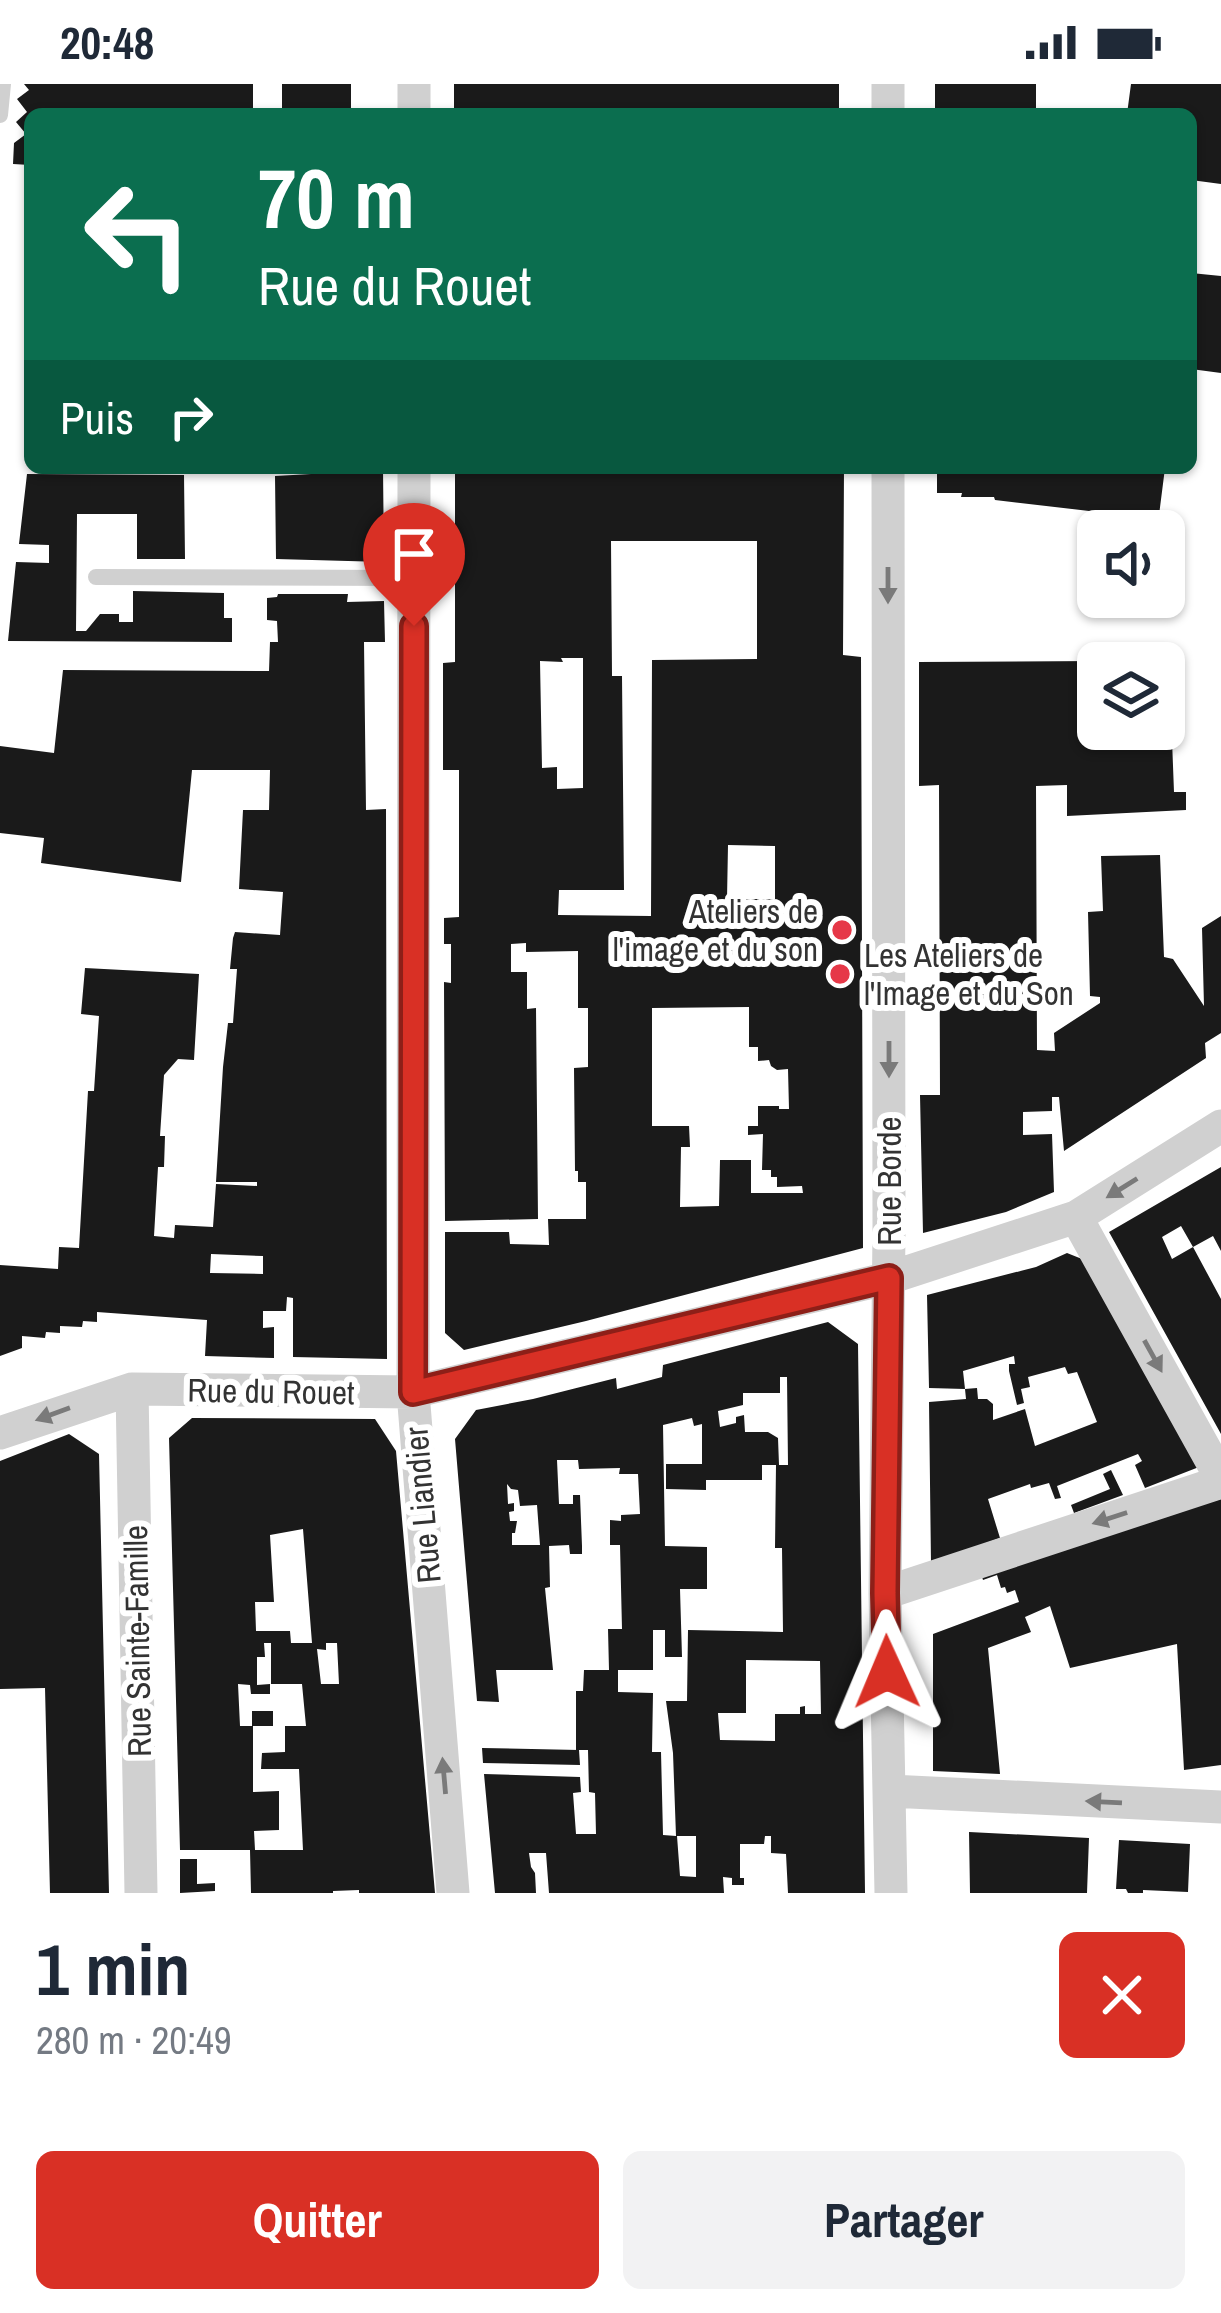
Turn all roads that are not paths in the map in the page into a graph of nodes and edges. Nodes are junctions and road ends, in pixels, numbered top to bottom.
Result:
1 (3, 84) edge
2 (0, 115) edge
3 (414, 474) edge
4 (888, 474) edge
5 (96, 577) dead end
6 (414, 578) junction
7 (1221, 1126) edge
8 (1076, 1217) junction
9 (889, 1278) junction
10 (132, 1389) junction
11 (413, 1392) junction
12 (0, 1433) edge
13 (1221, 1480) edge
14 (885, 1593) junction
15 (890, 1791) junction
16 (1221, 1808) edge
17 (141, 1893) edge
18 (453, 1893) edge
19 (891, 1893) edge

1 - 2 lane
3 - 6 street, Rue Liandier
4 -> 9 street, Rue Borde
5 - 6 lane
6 - 11 street, Rue Liandier
7 -> 8 street, Rue du Rouet
8 - 9 street, Rue du Rouet
8 -> 13 street
9 - 11 street, Rue du Rouet
9 - 14 street, Rue Borde
10 - 11 street, Rue du Rouet
10 -> 12 street, Rue du Rouet
10 - 17 street, Rue Sainte-Famille
18 -> 11 street, Rue Liandier
13 -> 14 street
14 - 15 street, Rue Borde
16 -> 15 street
15 - 19 street, Rue Borde

